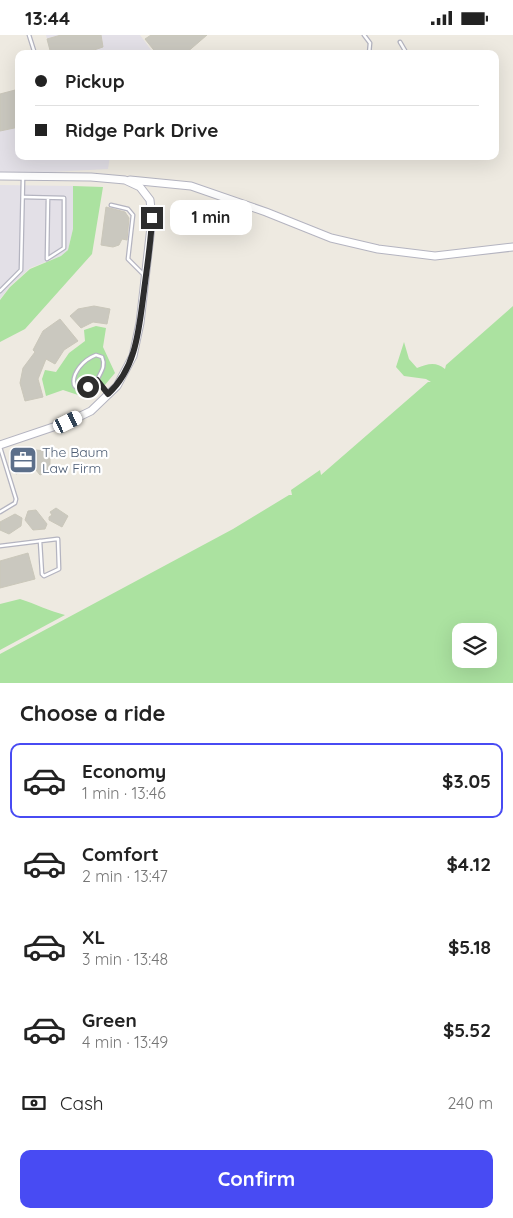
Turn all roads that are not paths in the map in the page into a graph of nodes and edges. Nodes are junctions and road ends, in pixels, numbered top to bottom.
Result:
1 (30, 35) edge
2 (364, 35) edge
3 (400, 42) dead end
4 (34, 50) edge
5 (369, 50) edge
6 (404, 50) edge
7 (0, 177) edge
8 (23, 177) junction
9 (125, 180) junction
10 (23, 197) junction
11 (48, 198) junction
12 (111, 205) dead end
13 (513, 247) edge
14 (146, 277) junction
15 (0, 291) edge
16 (97, 380) junction
17 (108, 394) junction
18 (0, 446) edge
19 (0, 512) edge
20 (40, 541) junction
21 (0, 546) edge

1 - 4 lane
2 - 5 lane
3 - 6 lane
7 - 8 street
8 - 9 street
8 - 10 lane
9 - 13 street
9 - 14 street
10 - 11 lane
10 - 15 lane
11 - 11 lane
12 - 14 lane
14 - 17 street
16 - 16 lane
16 - 17 lane
17 - 18 street
18 - 19 lane
20 - 20 lane
20 - 21 lane

